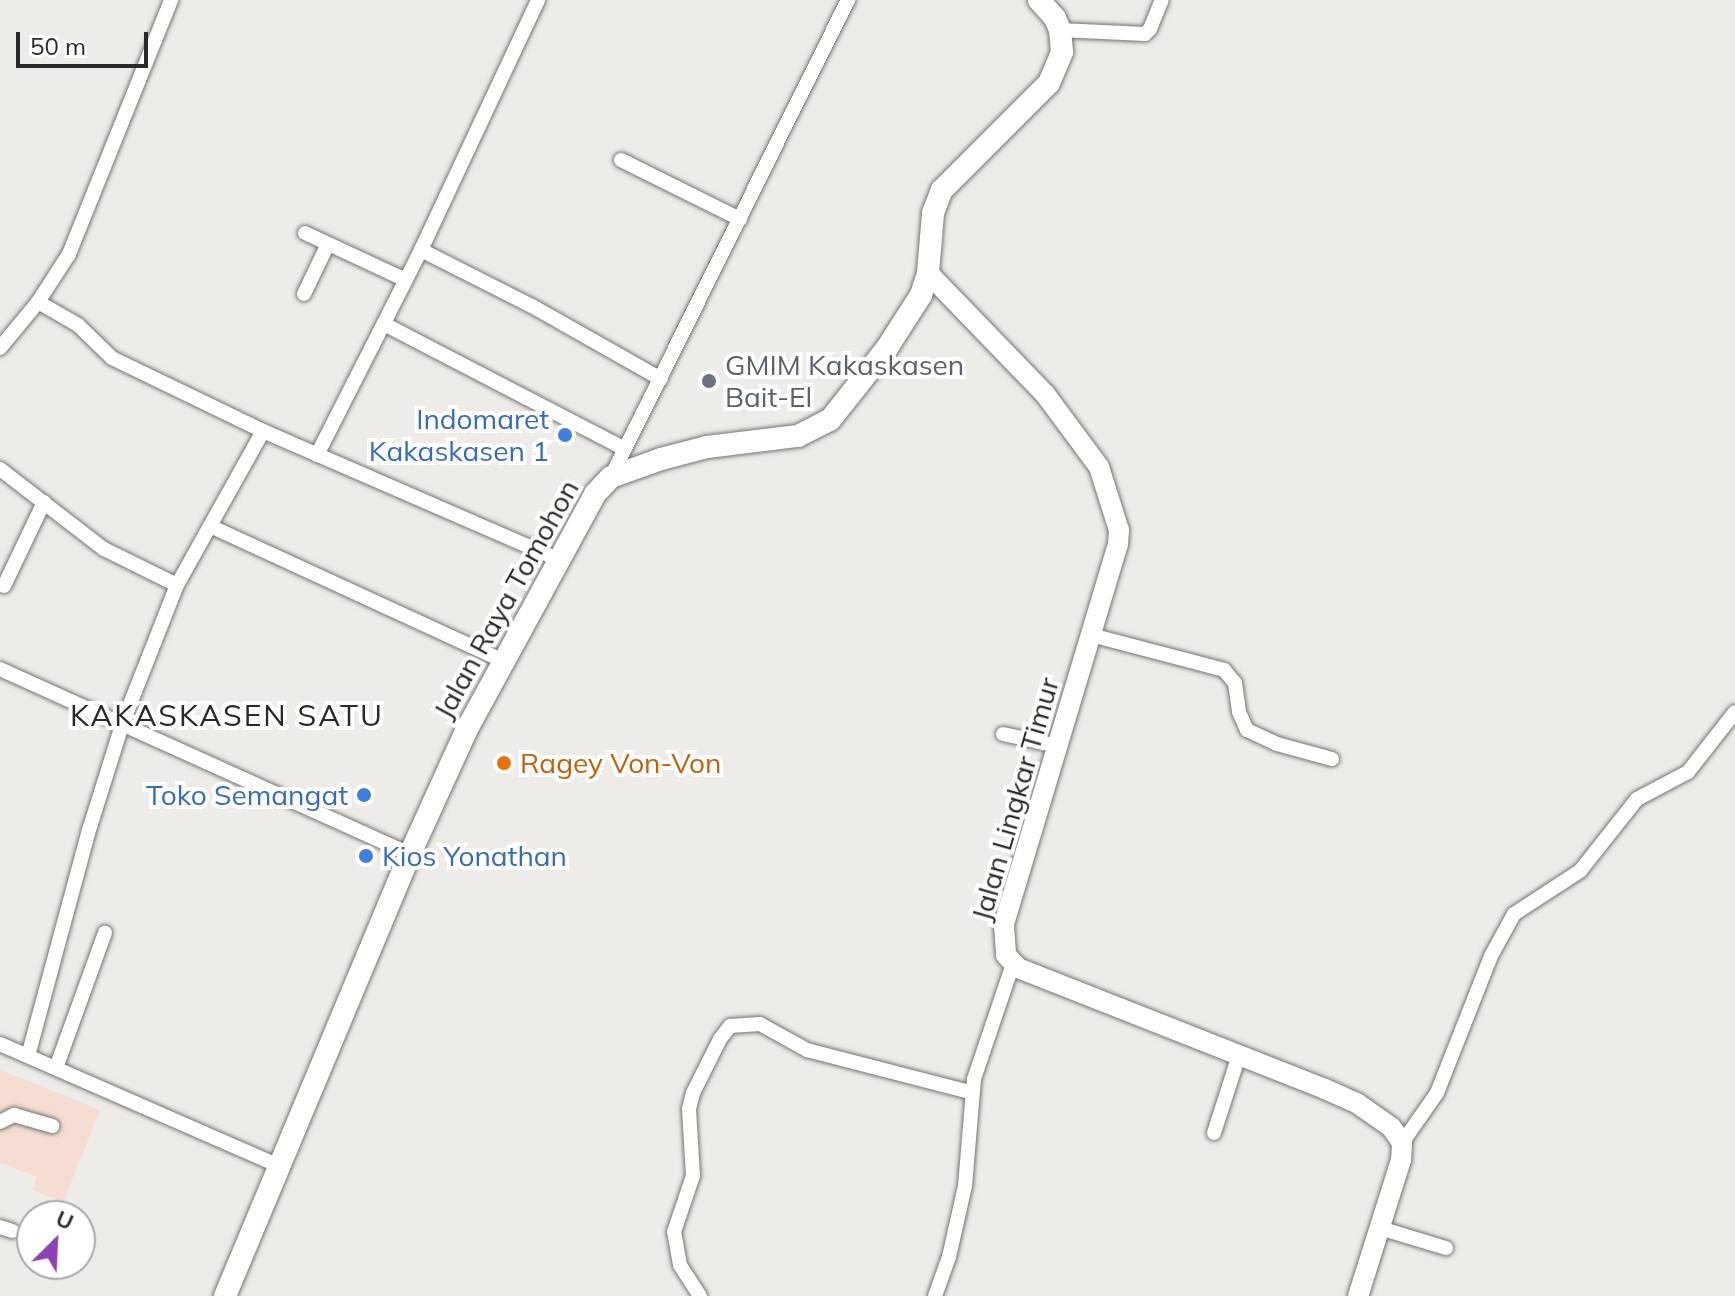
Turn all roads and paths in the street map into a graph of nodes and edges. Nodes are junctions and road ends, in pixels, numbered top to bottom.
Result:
1 (171, 0) edge
2 (538, 0) edge
3 (848, 0) edge
4 (1039, 0) edge
5 (1162, 0) edge
6 (1060, 30) junction
7 (621, 160) dead end
8 (740, 219) junction
9 (305, 233) dead end
10 (328, 244) junction
11 (421, 250) junction
12 (928, 273) junction
13 (406, 280) junction
14 (304, 294) dead end
15 (38, 302) junction
16 (384, 324) junction
17 (0, 348) edge
18 (661, 379) junction
19 (263, 431) junction
20 (625, 449) junction
21 (317, 455) junction
22 (0, 469) edge
23 (611, 477) junction
24 (44, 502) junction
25 (210, 526) junction
26 (558, 559) junction
27 (177, 585) junction
28 (4, 586) dead end
29 (1091, 635) junction
30 (504, 661) junction
31 (0, 669) edge
32 (1735, 712) edge
33 (123, 722) junction
34 (1003, 734) dead end
35 (1058, 746) junction
36 (1332, 759) dead end
37 (410, 854) junction
38 (105, 933) dead end
39 (1013, 964) junction
40 (0, 1044) edge
41 (1239, 1055) junction
42 (28, 1056) junction
43 (56, 1068) junction
44 (973, 1093) junction
45 (0, 1122) edge
46 (52, 1126) dead end
47 (1214, 1133) dead end
48 (1402, 1143) junction
49 (279, 1166) junction
50 (1380, 1228) junction
51 (1446, 1248) dead end
52 (225, 1296) edge
53 (700, 1296) edge
54 (935, 1296) edge
55 (1358, 1296) edge

1 - 15 street
2 - 11 street
3 - 8 street
4 - 6 highway
5 - 6 street
6 - 12 highway, Jalan Raya Tomohon
7 - 8 street
8 - 18 street
9 - 10 street
10 - 13 street
10 - 14 street
11 - 13 street
11 - 18 street
12 - 23 highway, Jalan Raya Tomohon
12 - 29 main road, Jalan Lingkar Timur
13 - 16 street
15 - 17 street
15 - 19 street
16 - 20 street
16 - 21 street
18 - 20 street
19 - 21 street
19 - 25 street
20 - 23 street
21 - 26 street
22 - 24 street
23 - 26 highway, Jalan Raya Tomohon
24 - 27 street
24 - 28 street
25 - 27 street
25 - 30 street
26 - 30 highway, Jalan Raya Tomohon
27 - 33 street
29 - 35 main road, Jalan Lingkar Timur
29 - 36 street
30 - 37 highway, Jalan Raya Tomohon
31 - 33 street
32 - 48 street
33 - 37 street
33 - 42 street
34 - 35 street
35 - 39 main road, Jalan Lingkar Timur
37 - 49 highway, Jalan Raya Tomohon
38 - 43 street
39 - 41 main road
39 - 44 street
40 - 42 street
41 - 47 street
41 - 48 main road
42 - 43 street
43 - 49 street
44 - 53 street
44 - 54 street
45 - 46 street
48 - 50 main road
49 - 52 highway, Jalan Raya Tomohon
50 - 51 street
50 - 55 main road

